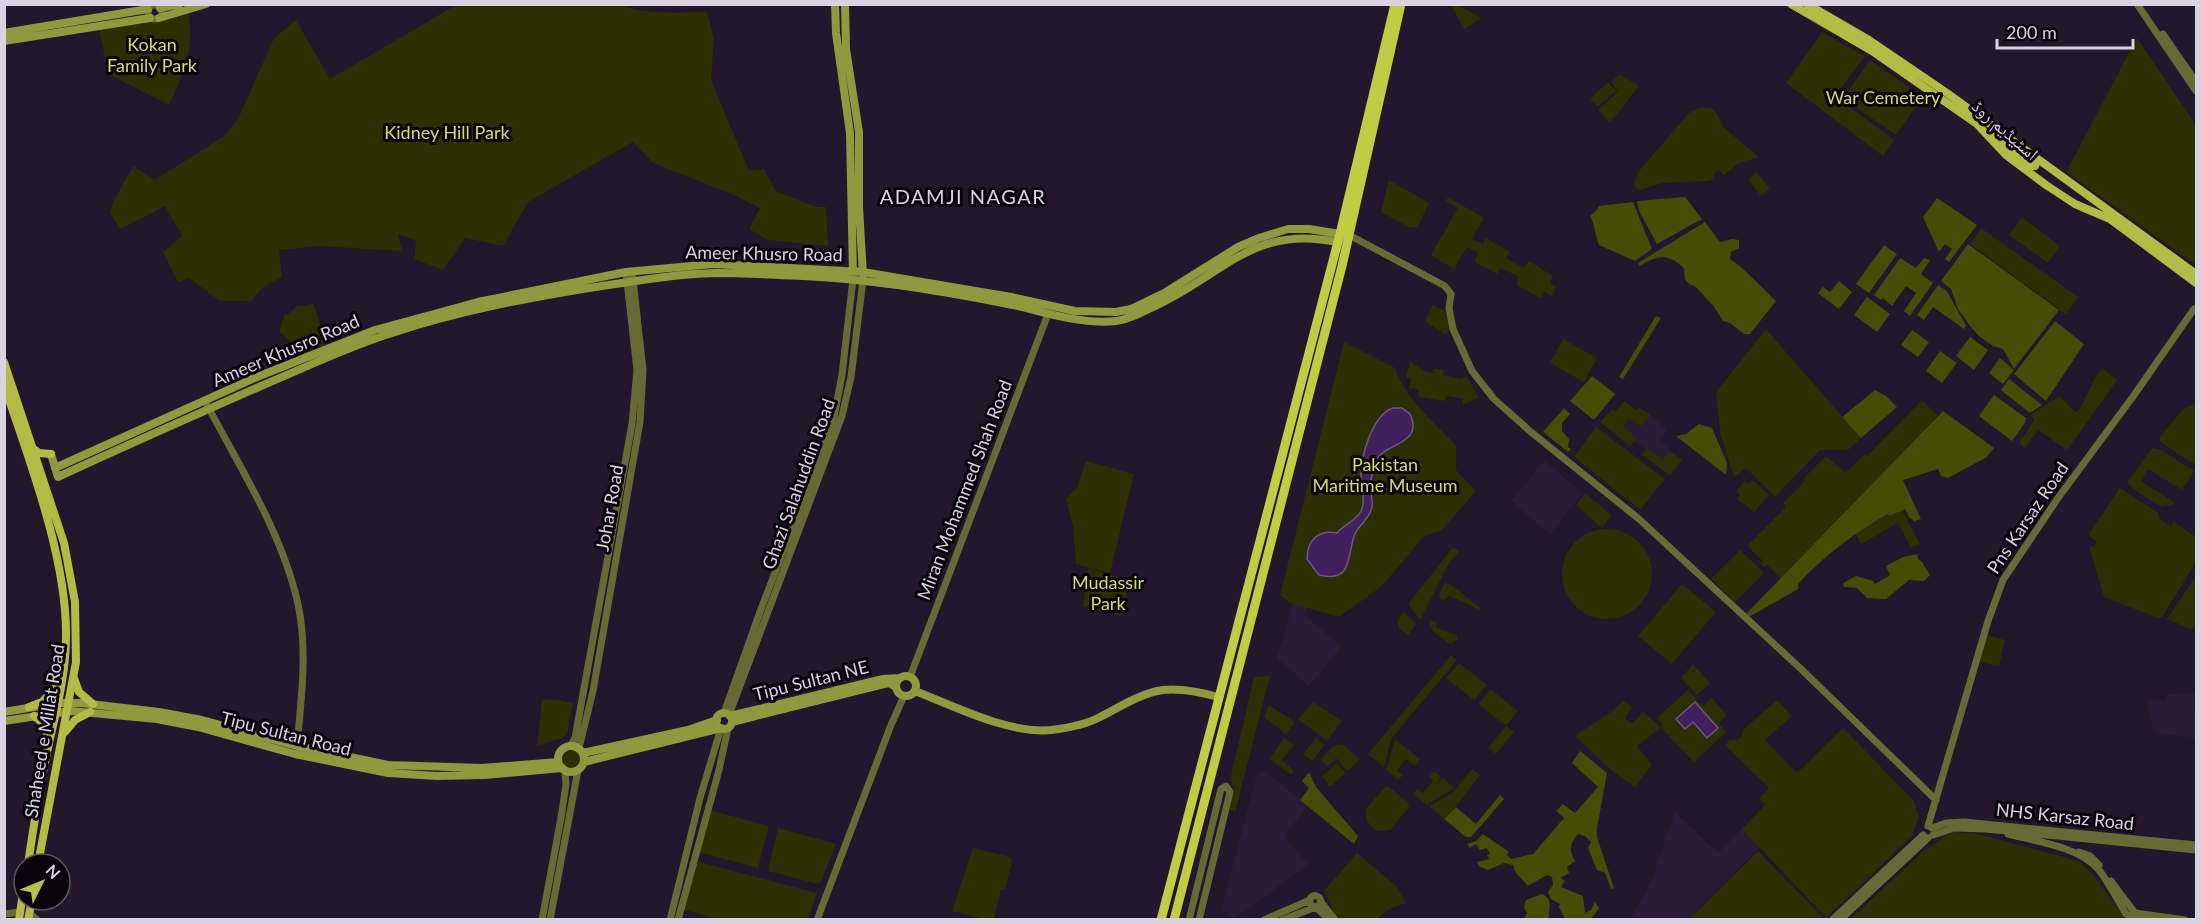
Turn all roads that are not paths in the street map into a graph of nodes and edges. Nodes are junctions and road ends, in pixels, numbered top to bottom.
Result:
1 (179, 4) edge
2 (206, 4) edge
3 (836, 4) edge
4 (846, 4) edge
5 (1395, 4) edge
6 (1401, 4) edge
7 (1791, 4) edge
8 (1807, 4) edge
9 (2137, 4) edge
10 (2143, 4) edge
11 (159, 6) edge
12 (151, 11) edge
13 (4, 33) edge
14 (4, 41) edge
15 (2196, 82) edge
16 (2196, 91) edge
17 (1977, 124) junction
18 (2033, 156) junction
19 (2046, 185) junction
20 (2092, 197) junction
21 (1342, 237) junction
22 (629, 272) junction
23 (2196, 274) edge
24 (853, 275) junction
25 (863, 276) junction
26 (630, 282) junction
27 (2196, 283) edge
28 (2194, 309) dead end
29 (1048, 310) junction
30 (4, 363) edge
31 (843, 366) junction
32 (852, 366) junction
33 (4, 385) edge
34 (207, 405) junction
35 (4, 408) edge
36 (17, 423) junction
37 (35, 450) junction
38 (51, 454) junction
39 (624, 460) junction
40 (633, 460) junction
41 (40, 466) junction
42 (51, 499) junction
43 (48, 521) junction
44 (609, 544) junction
45 (618, 545) junction
46 (72, 639) junction
47 (910, 677) junction
48 (74, 678) junction
49 (900, 678) junction
50 (63, 680) junction
51 (896, 687) junction
52 (915, 691) junction
53 (904, 696) junction
54 (1218, 697) junction
55 (58, 704) junction
56 (69, 704) junction
57 (29, 707) junction
58 (91, 708) junction
59 (4, 712) edge
60 (34, 716) junction
61 (726, 720) junction
62 (4, 721) edge
63 (54, 725) junction
64 (65, 725) junction
65 (253, 733) junction
66 (63, 736) junction
67 (50, 741) junction
68 (250, 742) junction
69 (297, 746) junction
70 (578, 749) junction
71 (584, 762) junction
72 (562, 767) junction
73 (388, 769) junction
74 (578, 770) junction
75 (45, 799) junction
76 (1936, 800) junction
77 (564, 819) junction
78 (1986, 829) junction
79 (2034, 831) junction
80 (1929, 832) junction
81 (2158, 844) junction
82 (2196, 845) edge
83 (2070, 850) junction
84 (2196, 850) edge
85 (31, 852) edge
86 (32, 852) edge
87 (38, 852) edge
88 (39, 852) edge
89 (557, 856) junction
90 (1319, 905) junction
91 (1290, 913) junction
92 (4, 914) edge
93 (24, 916) edge
94 (37, 920) edge
95 (542, 920) edge
96 (550, 920) edge
97 (670, 920) edge
98 (678, 920) edge
99 (817, 920) edge
100 (1161, 920) edge
101 (1174, 920) edge
102 (1189, 920) edge
103 (1199, 920) edge
104 (1264, 920) edge
105 (1282, 920) edge
106 (1329, 920) edge
107 (1335, 920) edge
108 (1832, 920) edge
109 (1840, 920) edge
110 (2145, 920) edge
111 (2185, 920) edge

1 - 11 main road
2 - 12 main road
3 - 24 main road, Ghazi Salahuddin Road
4 - 25 main road, Ghazi Salahuddin Road
5 - 21 highway
6 - 21 highway
7 - 17 main road, اسٹیڈیم روڈ
8 - 18 main road, اسٹیڈیم روڈ
9 - 16 street
10 - 15 street
11 - 12 street
11 - 12 street
12 - 13 main road
12 - 14 main road
17 - 18 main road
17 - 19 main road, اسٹیڈیم روڈ
18 - 20 main road, اسٹیڈیم روڈ
19 - 20 main road
19 - 27 main road, اسٹیڈیم روڈ
20 - 23 main road, اسٹیڈیم روڈ
21 - 29 main road, Ameer Khusro Road
21 - 54 highway
21 - 76 street
21 - 101 highway
22 - 24 main road, Ameer Khusro Road
22 - 26 street, Johar Road
22 - 34 main road, Ameer Khusro Road
24 - 25 main road, Ameer Khusro Road
24 - 26 main road, Ameer Khusro Road
24 - 31 street, Ghazi Salahuddin Road
25 - 29 main road, Ameer Khusro Road
25 - 32 street, Ghazi Salahuddin Road
26 - 34 main road, Ameer Khusro Road
26 - 39 street, Johar Road
26 - 40 street, Johar Road
28 - 76 street, Pns Karsaz Road
29 - 47 street, Miran Mohammed Shah Road
30 - 37 main road, Shaheed e Millat Road
31 - 32 street
31 - 61 street, Ghazi Salahuddin Road
32 - 61 street, Ghazi Salahuddin Road
33 - 36 main road, Shaheed e Millat Road
34 - 38 main road, Ameer Khusro Road
34 - 69 street
35 - 36 main road
36 - 43 main road, Shaheed e Millat Road
37 - 38 main road
37 - 41 main road, Shaheed e Millat Road
38 - 41 main road
39 - 40 street
39 - 44 street, Johar Road
40 - 45 street, Johar Road
41 - 42 main road, Shaheed e Millat Road
42 - 46 main road
42 - 48 main road, Shaheed e Millat Road
43 - 46 main road
43 - 50 main road, Shaheed e Millat Road
44 - 45 street
44 - 70 street, Johar Road
45 - 70 street, Johar Road
46 - 75 main road
47 - 49 main road, Tipu Sultan NE
47 - 52 main road
48 - 56 main road, Shaheed e Millat Road
48 - 58 main road
49 - 51 main road, Tipu Sultan NE
49 - 61 main road, Tipu Sultan NE
50 - 55 main road, Shaheed e Millat Road
50 - 57 main road
51 - 53 main road
51 - 61 main road
52 - 53 main road
52 - 54 main road
53 - 99 street
54 - 100 highway
55 - 56 main road, Tipu Sultan Road
55 - 56 main road
55 - 57 main road, Tipu Sultan Road
55 - 60 main road, Tipu Sultan Road
55 - 63 main road, Shaheed e Millat Road
56 - 58 main road, Tipu Sultan Road
56 - 64 main road, Shaheed e Millat Road
57 - 59 main road, Tipu Sultan Road
58 - 65 main road, Tipu Sultan Road
58 - 66 main road
58 - 68 main road, Tipu Sultan Road
60 - 62 main road, Tipu Sultan Road
60 - 67 main road
61 - 70 main road
61 - 71 main road
61 - 97 street, Ghazi Salahuddin Road
61 - 98 street, Ghazi Salahuddin Road
63 - 64 main road
63 - 67 main road, Shaheed e Millat Road
64 - 66 main road, Shaheed e Millat Road
65 - 68 main road
65 - 69 main road, Tipu Sultan Road
66 - 88 main road, Shaheed e Millat Road
67 - 85 main road, Shaheed e Millat Road
68 - 73 main road, Tipu Sultan Road
69 - 73 main road, Tipu Sultan Road
70 - 71 main road
70 - 72 main road
71 - 74 main road
72 - 73 main road, Tipu Sultan Road
72 - 74 main road, Tipu Sultan Road
72 - 77 street
74 - 77 street
75 - 86 main road
75 - 87 main road
76 - 80 street, Pns Karsaz Road
77 - 89 street
78 - 79 street, NHS Karsaz Road
78 - 80 street, NHS Karsaz Road
78 - 83 street
79 - 80 street, NHS Karsaz Road
79 - 81 street, NHS Karsaz Road
80 - 108 street, NHS Karsaz Road
80 - 109 street, NHS Karsaz Road
81 - 82 street, NHS Karsaz Road
81 - 84 street, NHS Karsaz Road
83 - 110 street
83 - 111 street
89 - 95 street
89 - 96 street
90 - 91 street
90 - 91 street
90 - 106 street
90 - 107 street
91 - 104 street
91 - 105 street
92 - 93 street
93 - 94 street
102 - 103 street

